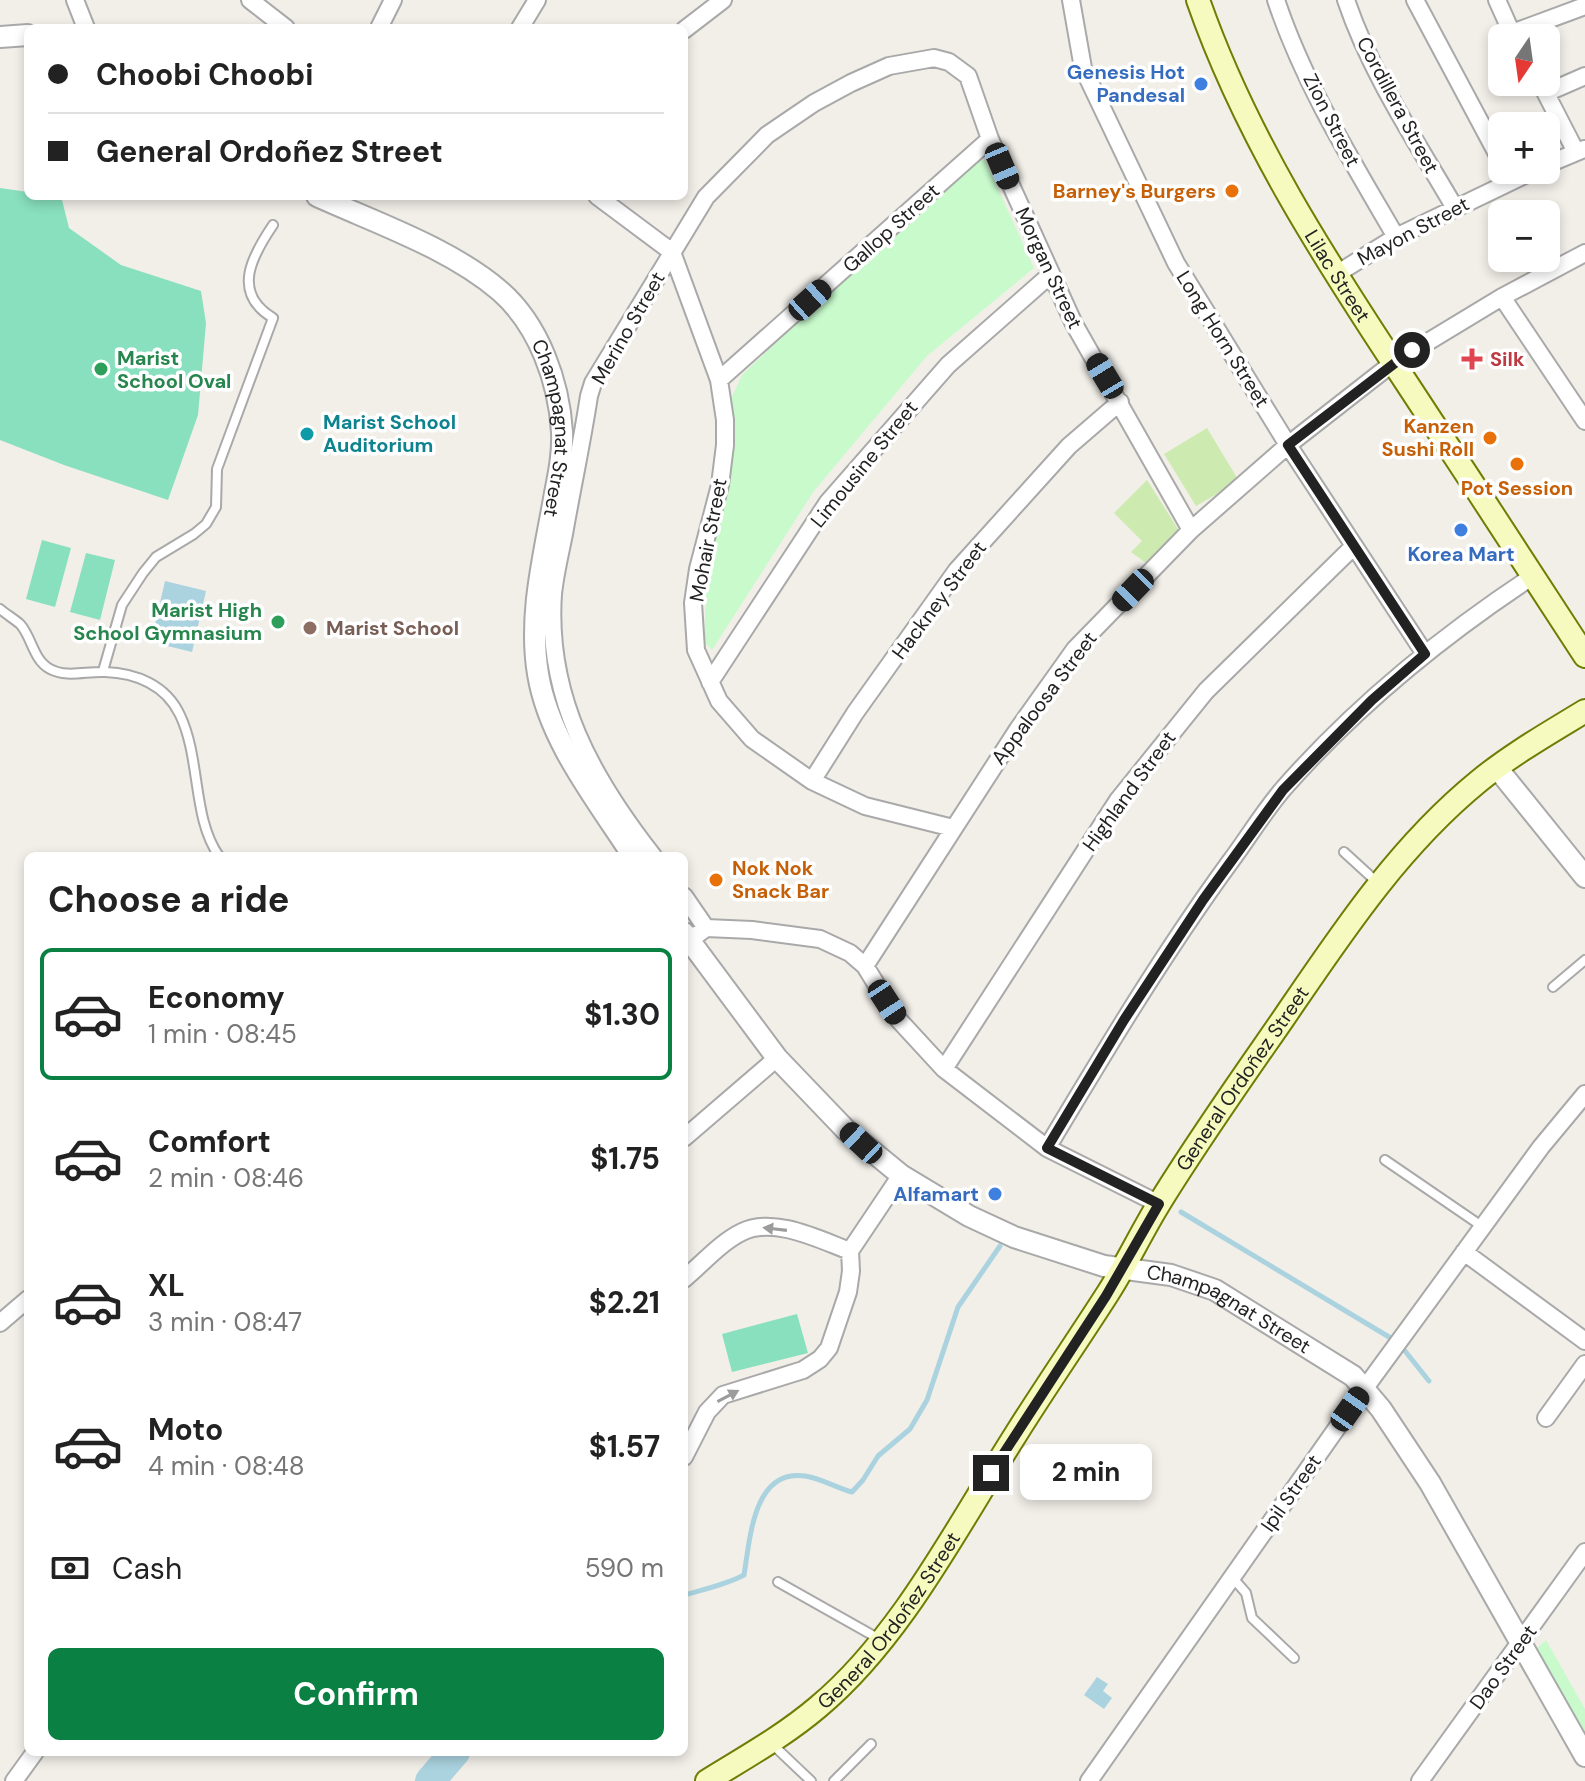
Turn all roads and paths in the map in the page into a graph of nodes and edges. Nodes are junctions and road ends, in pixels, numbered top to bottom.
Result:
1 (75, 0) edge
2 (250, 0) edge
3 (393, 0) edge
4 (537, 0) edge
5 (723, 0) edge
6 (1071, 0) edge
7 (1198, 0) edge
8 (1276, 0) edge
9 (1346, 0) edge
10 (1497, 0) edge
11 (1419, 1) edge
12 (1585, 6) edge
13 (84, 24) edge
14 (281, 24) edge
15 (381, 24) edge
16 (522, 24) edge
17 (1508, 24) edge
18 (1542, 24) edge
19 (688, 27) edge
20 (24, 35) edge
21 (0, 37) edge
22 (1585, 76) edge
23 (1560, 83) edge
24 (1548, 96) edge
25 (1488, 136) edge
26 (990, 139) junction
27 (1580, 150) edge
28 (1560, 159) edge
29 (1494, 184) edge
30 (326, 200) edge
31 (602, 200) edge
32 (1455, 208) junction
33 (273, 225) dead end
34 (1396, 237) junction
35 (672, 252) junction
36 (1585, 253) edge
37 (1050, 275) junction
38 (1335, 275) junction
39 (1502, 297) junction
40 (1393, 363) junction
41 (719, 380) junction
42 (1120, 402) junction
43 (1583, 414) edge
44 (1288, 445) junction
45 (1191, 530) junction
46 (1354, 546) junction
47 (1533, 576) junction
48 (0, 609) edge
49 (1425, 654) junction
50 (1585, 656) edge
51 (103, 671) junction
52 (710, 682) junction
53 (1581, 716) edge
54 (1497, 768) junction
55 (812, 781) junction
56 (953, 828) junction
57 (217, 852) edge
58 (631, 852) edge
59 (650, 852) edge
60 (1344, 852) dead end
61 (1581, 864) edge
62 (1379, 884) junction
63 (691, 936) edge
64 (1585, 960) edge
65 (865, 966) junction
66 (1553, 987) dead end
67 (777, 1058) junction
68 (944, 1069) junction
69 (1585, 1094) edge
70 (688, 1135) edge
71 (1047, 1148) junction
72 (1385, 1160) dead end
73 (901, 1175) junction
74 (1159, 1204) junction
75 (1483, 1227) junction
76 (850, 1251) junction
77 (1464, 1252) junction
78 (1122, 1270) junction
79 (688, 1276) edge
80 (24, 1302) edge
81 (0, 1323) edge
82 (1585, 1341) edge
83 (1585, 1364) edge
84 (1365, 1388) junction
85 (1546, 1418) dead end
86 (688, 1449) edge
87 (1585, 1552) edge
88 (1232, 1577) junction
89 (778, 1582) dead end
90 (882, 1640) junction
91 (1521, 1643) junction
92 (1294, 1658) dead end
93 (770, 1742) junction
94 (871, 1744) dead end
95 (32, 1756) edge
96 (1585, 1756) edge
97 (14, 1781) edge
98 (707, 1781) edge
99 (811, 1781) edge
100 (834, 1781) edge
101 (1089, 1781) edge
102 (1420, 1781) edge

1 - 13 street
2 - 14 street
3 - 15 street
4 - 16 street
5 - 19 street
6 - 44 street, Long Horn Street
7 - 38 main road, Lilac Street
8 - 34 street, Zion Street
9 - 32 street, Cordillera Street
10 - 17 street
11 - 25 street
12 - 18 street
20 - 21 street
22 - 23 street
24 - 27 street
26 - 35 street, Morgan Street
26 - 37 street, Morgan Street
26 - 41 street, Gallop Street
27 - 28 street
29 - 32 street, Mayon Street
30 - 58 street, Champagnat Street
31 - 35 street
32 - 34 street, Mayon Street
33 - 51 lane
34 - 38 street, Mayon Street
35 - 41 street, Mohair Street
35 - 59 street, Merino Street
36 - 39 street, Appaloosa Street
37 - 42 street, Morgan Street
37 - 52 street, Limousine Street
38 - 40 main road, Lilac Street
39 - 40 street, Appaloosa Street
39 - 43 street
40 - 44 street, Appaloosa Street
40 - 47 main road, Lilac Street
41 - 52 street, Mohair Street
42 - 45 street, Morgan Street
42 - 55 street, Hackney Street
44 - 45 street, Appaloosa Street
44 - 46 street, Long Horn Street
45 - 56 street, Appaloosa Street
46 - 49 street, Long Horn Street
46 - 68 street, Highland Street
47 - 49 street
47 - 50 main road, Lilac Street
48 - 51 lane
49 - 71 street
51 - 57 lane
52 - 55 street, Mohair Street
53 - 54 main road, General Ordoñez Street
54 - 61 street
54 - 62 main road, General Ordoñez Street
55 - 56 street, Mohair Street
56 - 65 street, Appaloosa Street
60 - 62 lane
62 - 74 main road, General Ordoñez Street
63 - 65 street
63 - 67 street, Champagnat Street
64 - 66 lane
65 - 68 street
67 - 70 street
67 - 73 street, Champagnat Street
68 - 71 street
69 - 75 street, Ipil Street
71 - 74 street
72 - 75 lane
73 - 76 street
73 - 78 street, Champagnat Street
74 - 78 main road, General Ordoñez Street
75 - 77 street, Ipil Street
76 -> 79 street
86 -> 76 street
77 - 82 street
77 - 84 street, Ipil Street
78 - 84 street, Champagnat Street
78 - 90 main road, General Ordoñez Street
80 - 81 street
83 - 85 street
84 - 88 street, Ipil Street
84 - 91 street, Champagnat Street
87 - 91 street, Dao Street
88 - 92 lane
88 - 101 street, Ipil Street
89 - 90 lane
90 - 93 main road, General Ordoñez Street
91 - 96 street, Champagnat Street
91 - 102 street, Dao Street
93 - 98 main road, General Ordoñez Street
93 - 99 lane
94 - 100 lane
95 - 97 street

